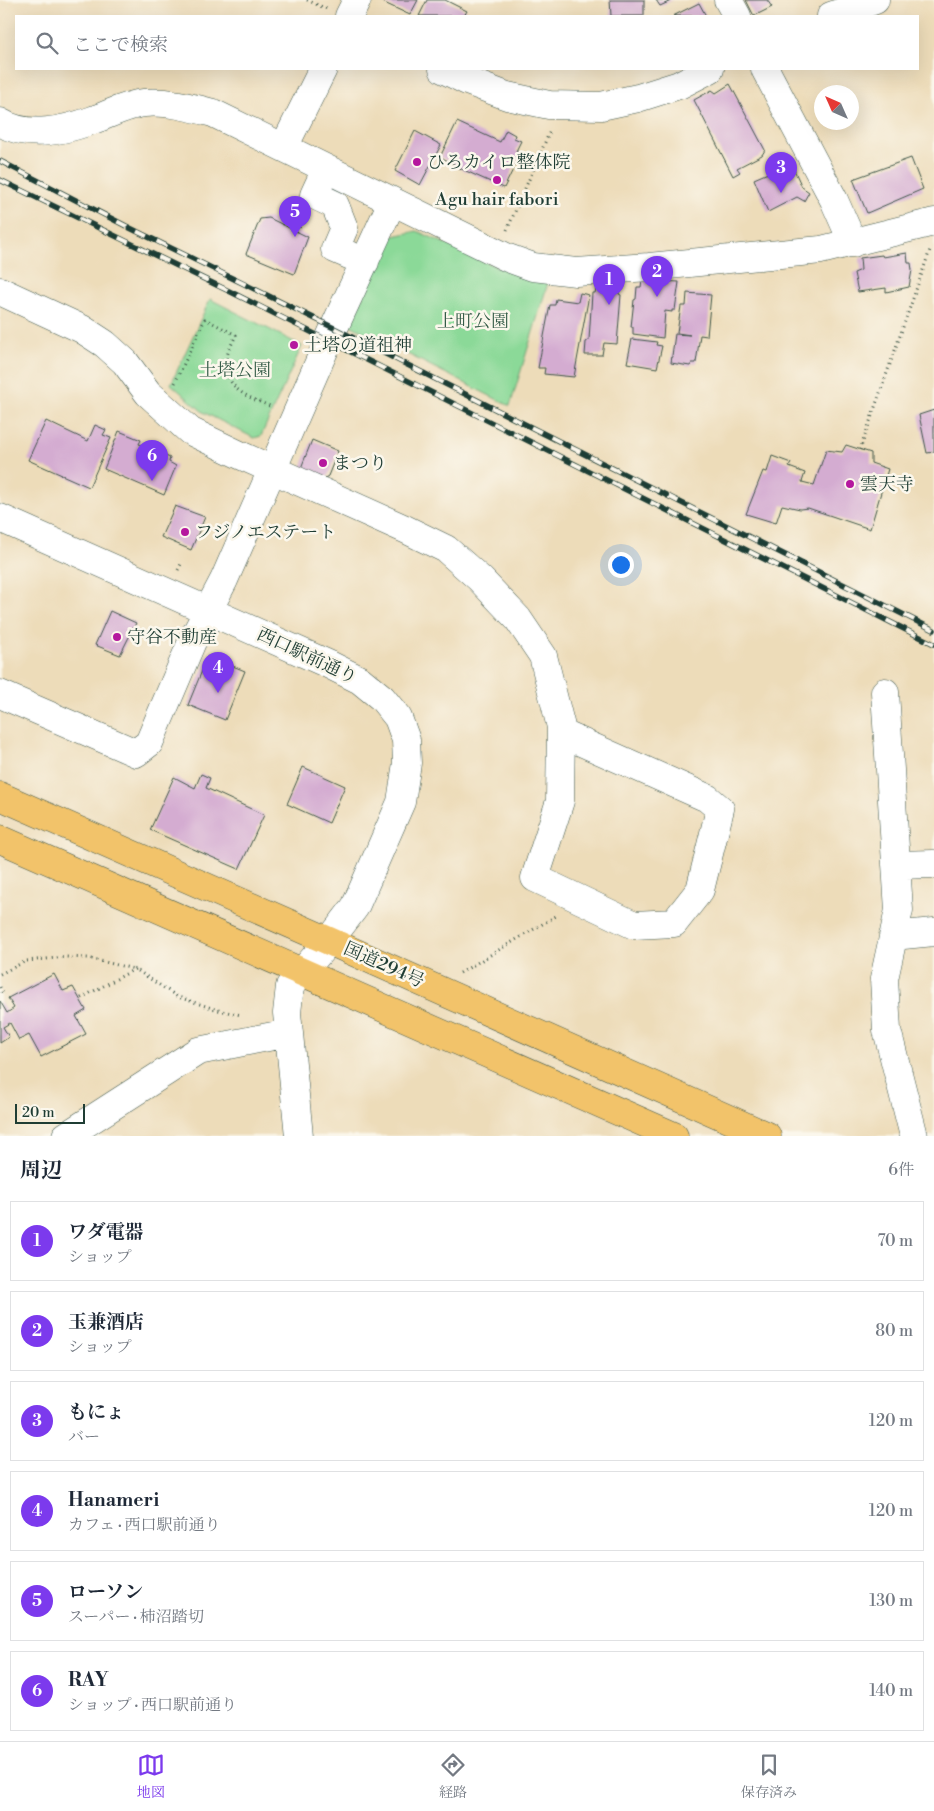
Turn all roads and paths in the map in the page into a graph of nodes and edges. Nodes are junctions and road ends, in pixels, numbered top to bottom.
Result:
1 (357, 0) edge
2 (728, 0) edge
3 (875, 0) edge
4 (349, 15) edge
5 (736, 15) edge
6 (835, 15) edge
7 (322, 70) edge
8 (445, 70) edge
9 (708, 70) edge
10 (766, 70) edge
11 (562, 105) junction
12 (0, 122) edge
13 (284, 147) junction
14 (326, 169) junction
15 (392, 202) junction
16 (934, 222) edge
17 (853, 243) junction
18 (497, 253) junction
19 (365, 262) junction
20 (0, 291) edge
21 (172, 390) dead end
22 (278, 410) dead end
23 (860, 450) dead end
24 (272, 470) junction
25 (0, 518) edge
26 (208, 610) junction
27 (885, 692) dead end
28 (0, 694) edge
29 (561, 734) junction
30 (0, 796) edge
31 (0, 839) edge
32 (934, 864) edge
33 (896, 865) junction
34 (582, 900) junction
35 (934, 932) edge
36 (893, 936) junction
37 (329, 940) junction
38 (135, 969) junction
39 (301, 972) junction
40 (0, 974) edge
41 (453, 977) dead end
42 (0, 987) edge
43 (3, 994) dead end
44 (81, 998) dead end
45 (250, 1015) dead end
46 (288, 1033) junction
47 (66, 1136) edge
48 (299, 1136) edge
49 (674, 1136) edge
50 (767, 1136) edge
51 (914, 1136) edge

1 - 4 street
2 - 5 street
3 - 6 street
7 - 13 street
8 - 11 street
9 - 11 street
10 - 17 street
11 - 18 path
12 - 13 street
13 - 14 street
14 - 15 street
14 - 19 street
15 - 18 street
15 - 19 street
16 - 17 street
16 - 23 path
17 - 18 street
19 - 24 street
20 - 24 street
21 - 22 path
24 - 26 street
24 - 29 street
25 - 26 street, 西口駅前通り
26 - 28 street
26 - 37 street, 西口駅前通り
27 - 33 street
29 - 34 street
29 - 34 street
30 - 37 highway, 国道294号
31 - 39 highway
32 - 33 street
33 - 36 street
34 - 41 path
35 - 36 street
36 - 51 street
37 - 39 street, 西口駅前通り
37 - 50 highway, 国道294号
38 - 40 path
38 - 44 path
38 - 45 path
39 - 46 street, 西口駅前通り
39 - 49 highway
42 - 43 path
46 - 47 street
46 - 48 street, 西口駅前通り

